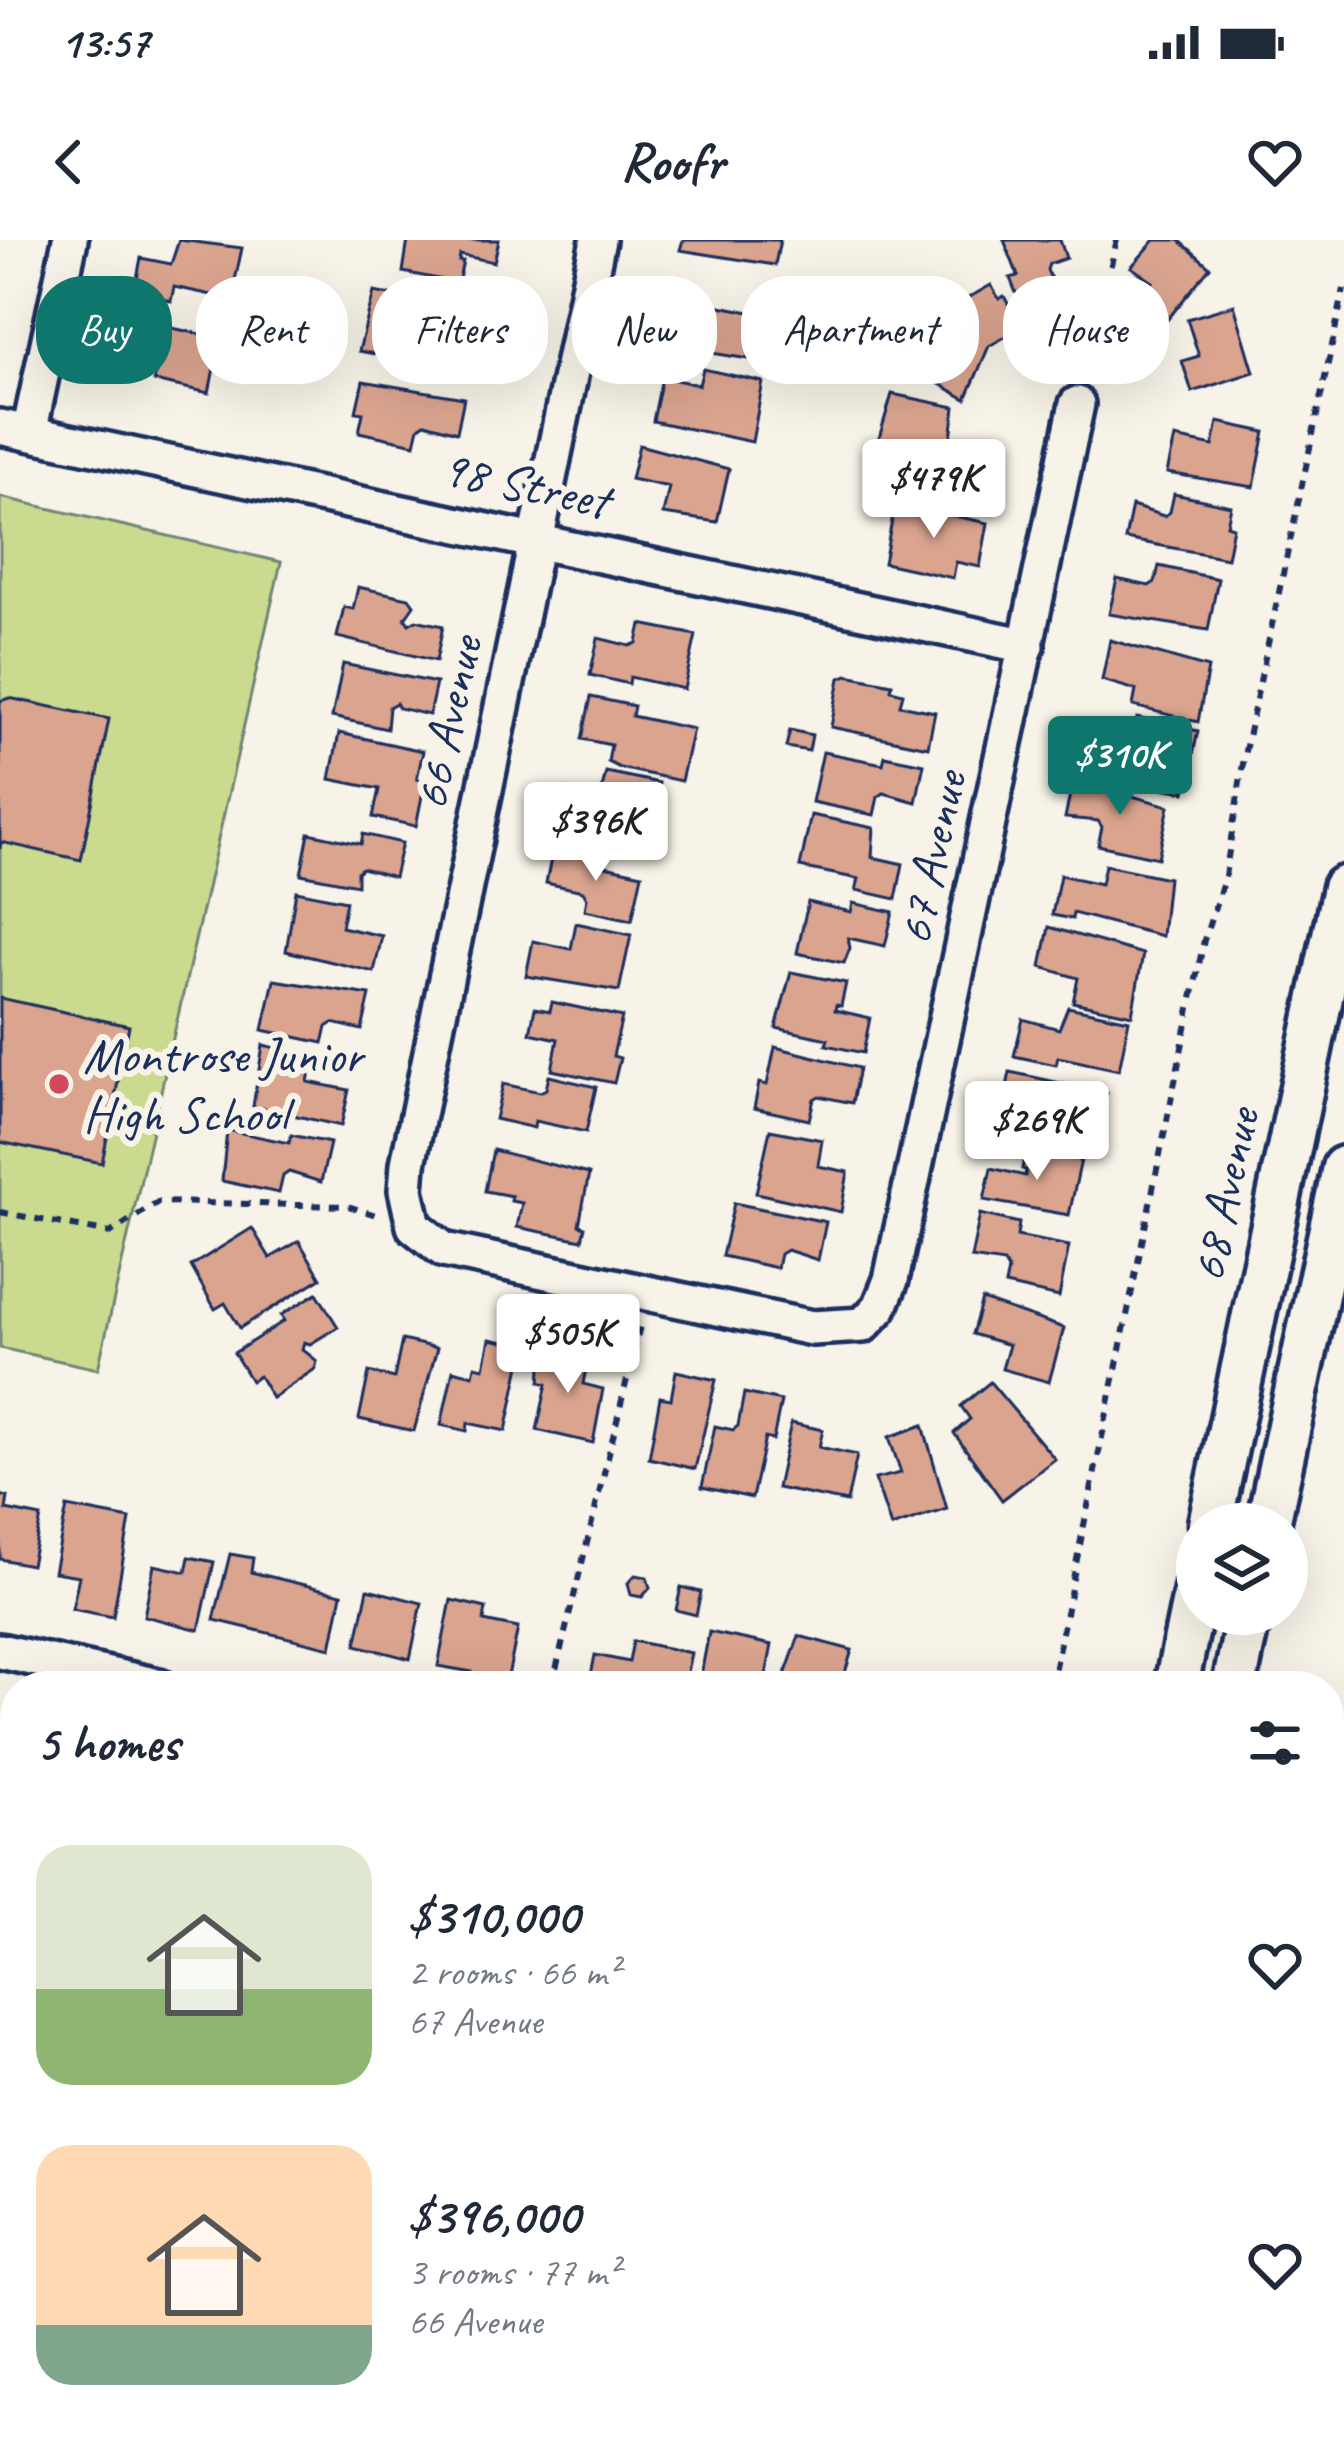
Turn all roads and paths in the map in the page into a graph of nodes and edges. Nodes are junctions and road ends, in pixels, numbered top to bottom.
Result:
1 (70, 240) edge
2 (598, 240) edge
3 (1117, 240) edge
4 (1344, 289) edge
5 (1077, 404) joint
6 (15, 430) edge
7 (537, 538) junction
8 (1027, 646) junction
9 (1344, 889) edge
10 (1344, 1168) edge
11 (0, 1212) edge
12 (414, 1226) junction
13 (648, 1294) junction
14 (1214, 1503) edge
15 (1272, 1503) edge
16 (1187, 1635) edge
17 (1245, 1635) edge
18 (0, 1651) edge
19 (91, 1671) edge
20 (556, 1671) edge
21 (1054, 1671) edge
22 (1179, 1671) edge
23 (1237, 1671) edge

1 - 6 street
2 - 7 street, 66 Avenue
3 - 5 path
4 - 21 path
5 - 8 street, 67 Avenue
6 - 7 street, 98 Street
7 - 8 street, 98 Street
7 - 12 street, 66 Avenue
8 - 13 street, 67 Avenue
9 - 14 main road, 68 Avenue
10 - 15 main road
11 - 12 path
12 - 13 street
13 - 20 path
16 - 22 main road
17 - 23 main road
18 - 19 street

